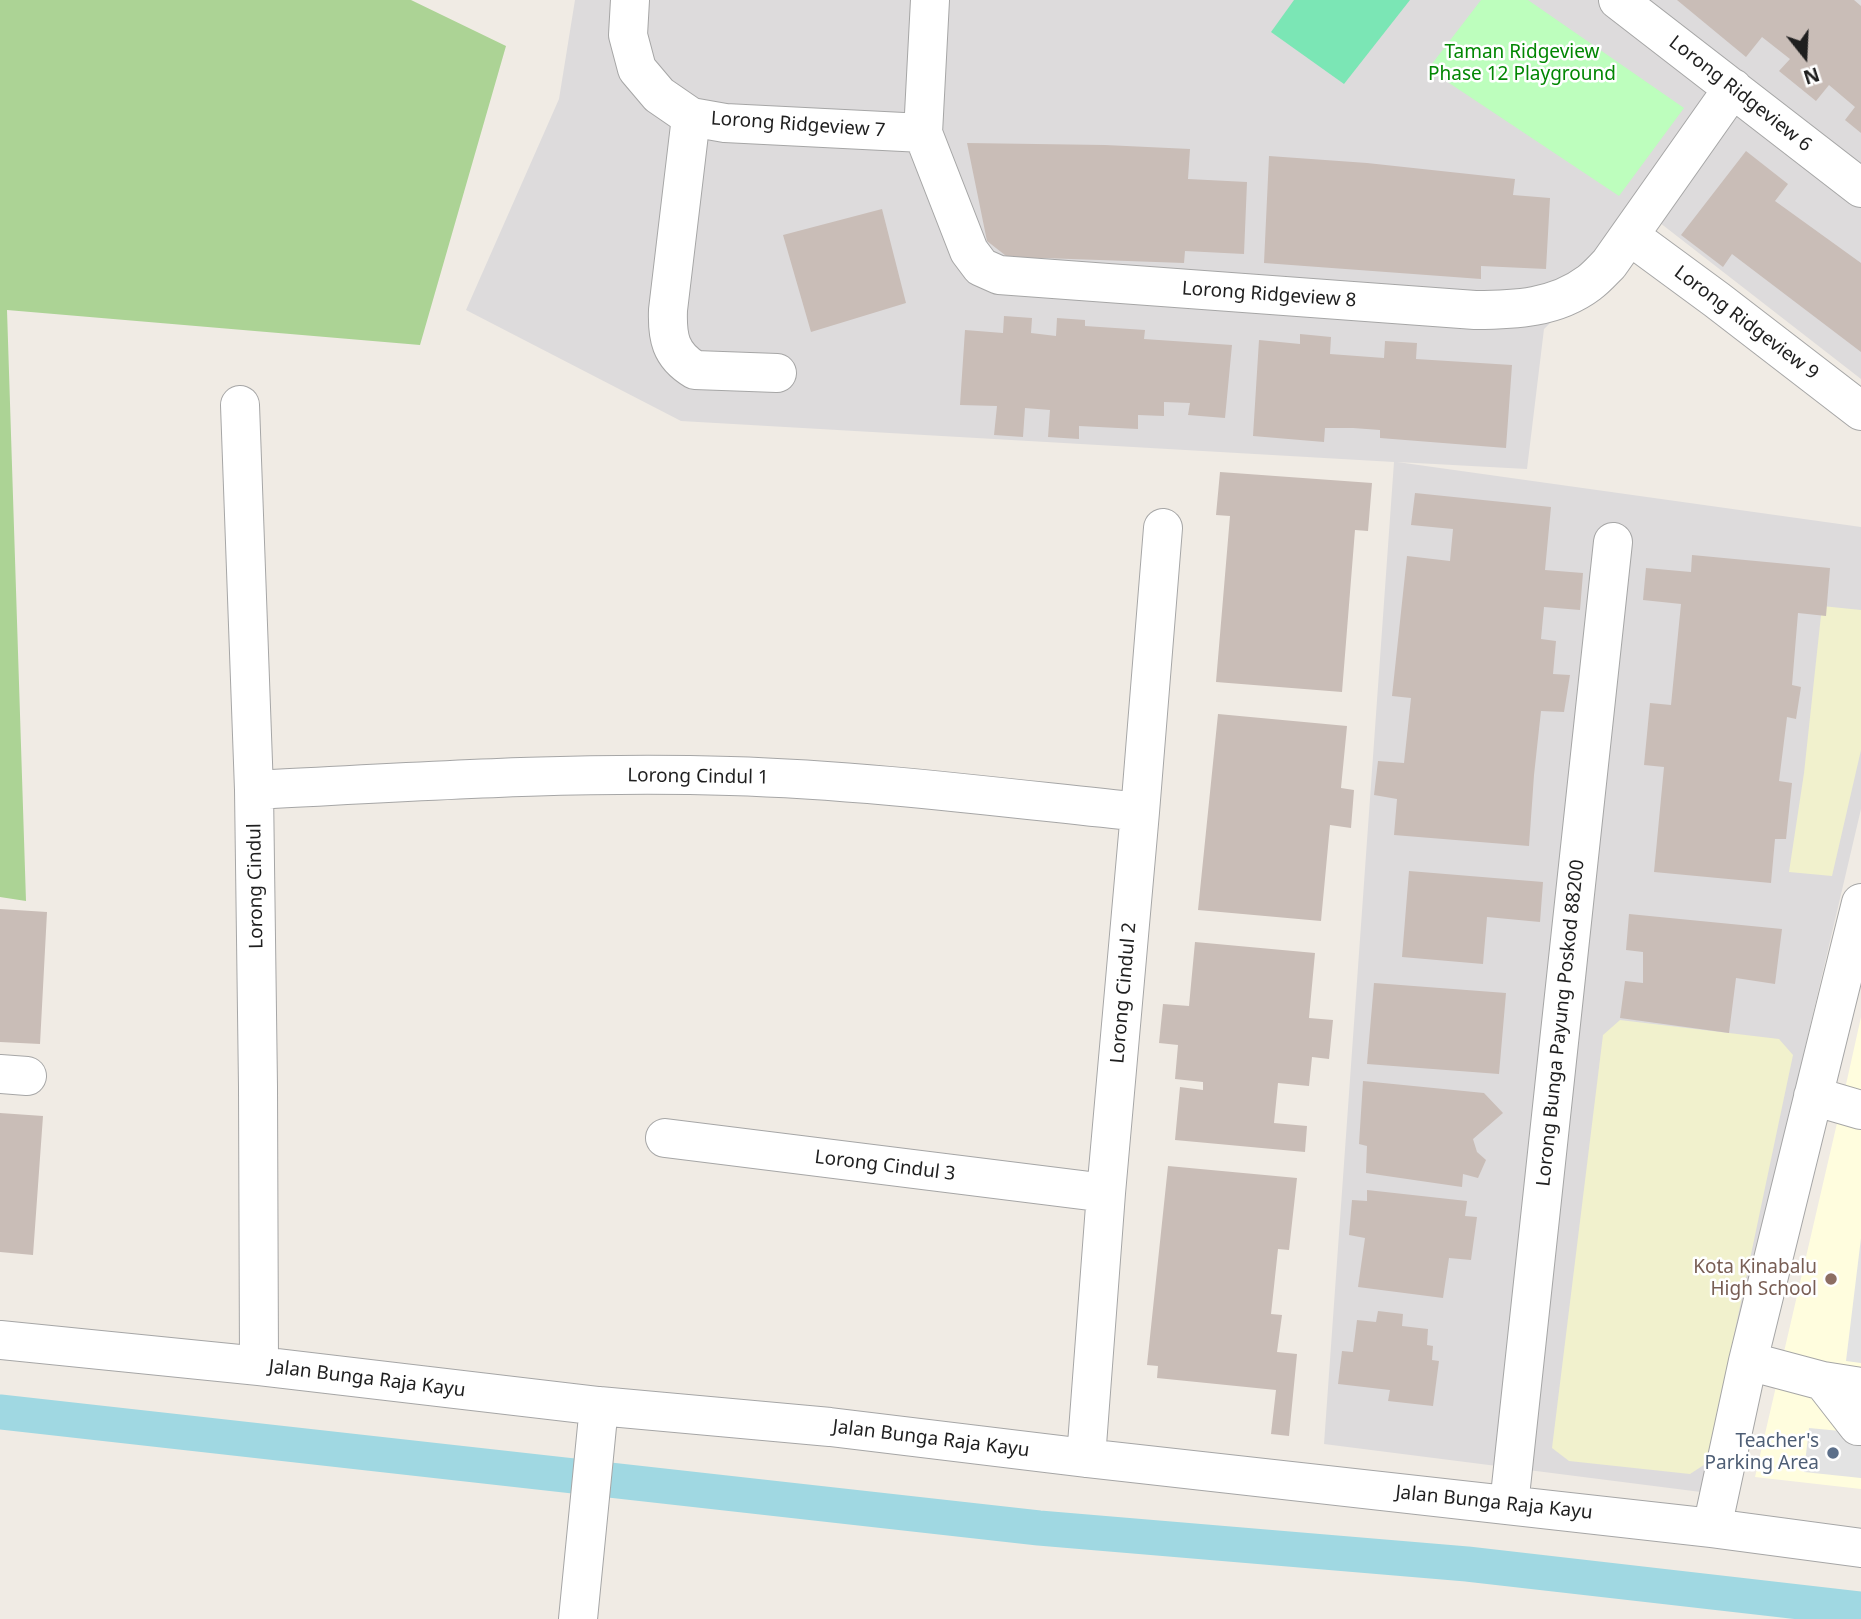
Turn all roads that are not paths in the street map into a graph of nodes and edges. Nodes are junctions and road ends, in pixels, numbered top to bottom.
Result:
1 (630, 0) edge
2 (930, 0) edge
3 (1618, 0) edge
4 (1733, 88) junction
5 (691, 117) junction
6 (923, 133) junction
7 (1861, 188) edge
8 (1630, 236) junction
9 (777, 373) dead end
10 (240, 405) dead end
11 (1861, 411) edge
12 (1163, 528) dead end
13 (1613, 542) dead end
14 (254, 790) junction
15 (1140, 812) junction
16 (1861, 904) edge
17 (1814, 1096) junction
18 (1861, 1110) edge
19 (665, 1138) dead end
20 (1106, 1193) junction
21 (0, 1340) edge
22 (1748, 1361) junction
23 (258, 1366) junction
24 (1823, 1381) junction
25 (1861, 1387) edge
26 (599, 1406) junction
27 (1861, 1426) edge
28 (1086, 1458) junction
29 (1509, 1505) junction
30 (1713, 1528) junction
31 (1861, 1548) edge
32 (578, 1619) edge

1 - 5 street, Lorong Ridgeview 7
2 - 6 street, Lorong Ridgeview 8
3 - 4 street, Lorong Ridgeview 6
4 - 7 street, Lorong Ridgeview 6
4 - 8 street, Lorong Ridgeview 8
5 - 6 street, Lorong Ridgeview 7
5 - 9 street
6 - 8 street, Lorong Ridgeview 8
8 - 11 street, Lorong Ridgeview 9
10 - 14 street, Lorong Cindul
12 - 15 street, Lorong Cindul 2
13 - 29 street, Lorong Bunga Payung Poskod 88200
14 - 15 street, Lorong Cindul 1
14 - 23 street, Lorong Cindul
15 - 20 street, Lorong Cindul 2
16 - 17 street
17 - 18 street
17 - 22 street
19 - 20 street, Lorong Cindul 3
20 - 28 street, Lorong Cindul 2
21 - 23 street, Jalan Bunga Raja Kayu
22 - 24 street
22 - 30 street
23 - 26 street, Jalan Bunga Raja Kayu
24 - 25 street
24 - 27 street
26 - 28 street, Jalan Bunga Raja Kayu
26 - 32 street
28 - 29 street, Jalan Bunga Raja Kayu
29 - 30 street, Jalan Bunga Raja Kayu
30 - 31 street, Jalan Bunga Raja Kayu

